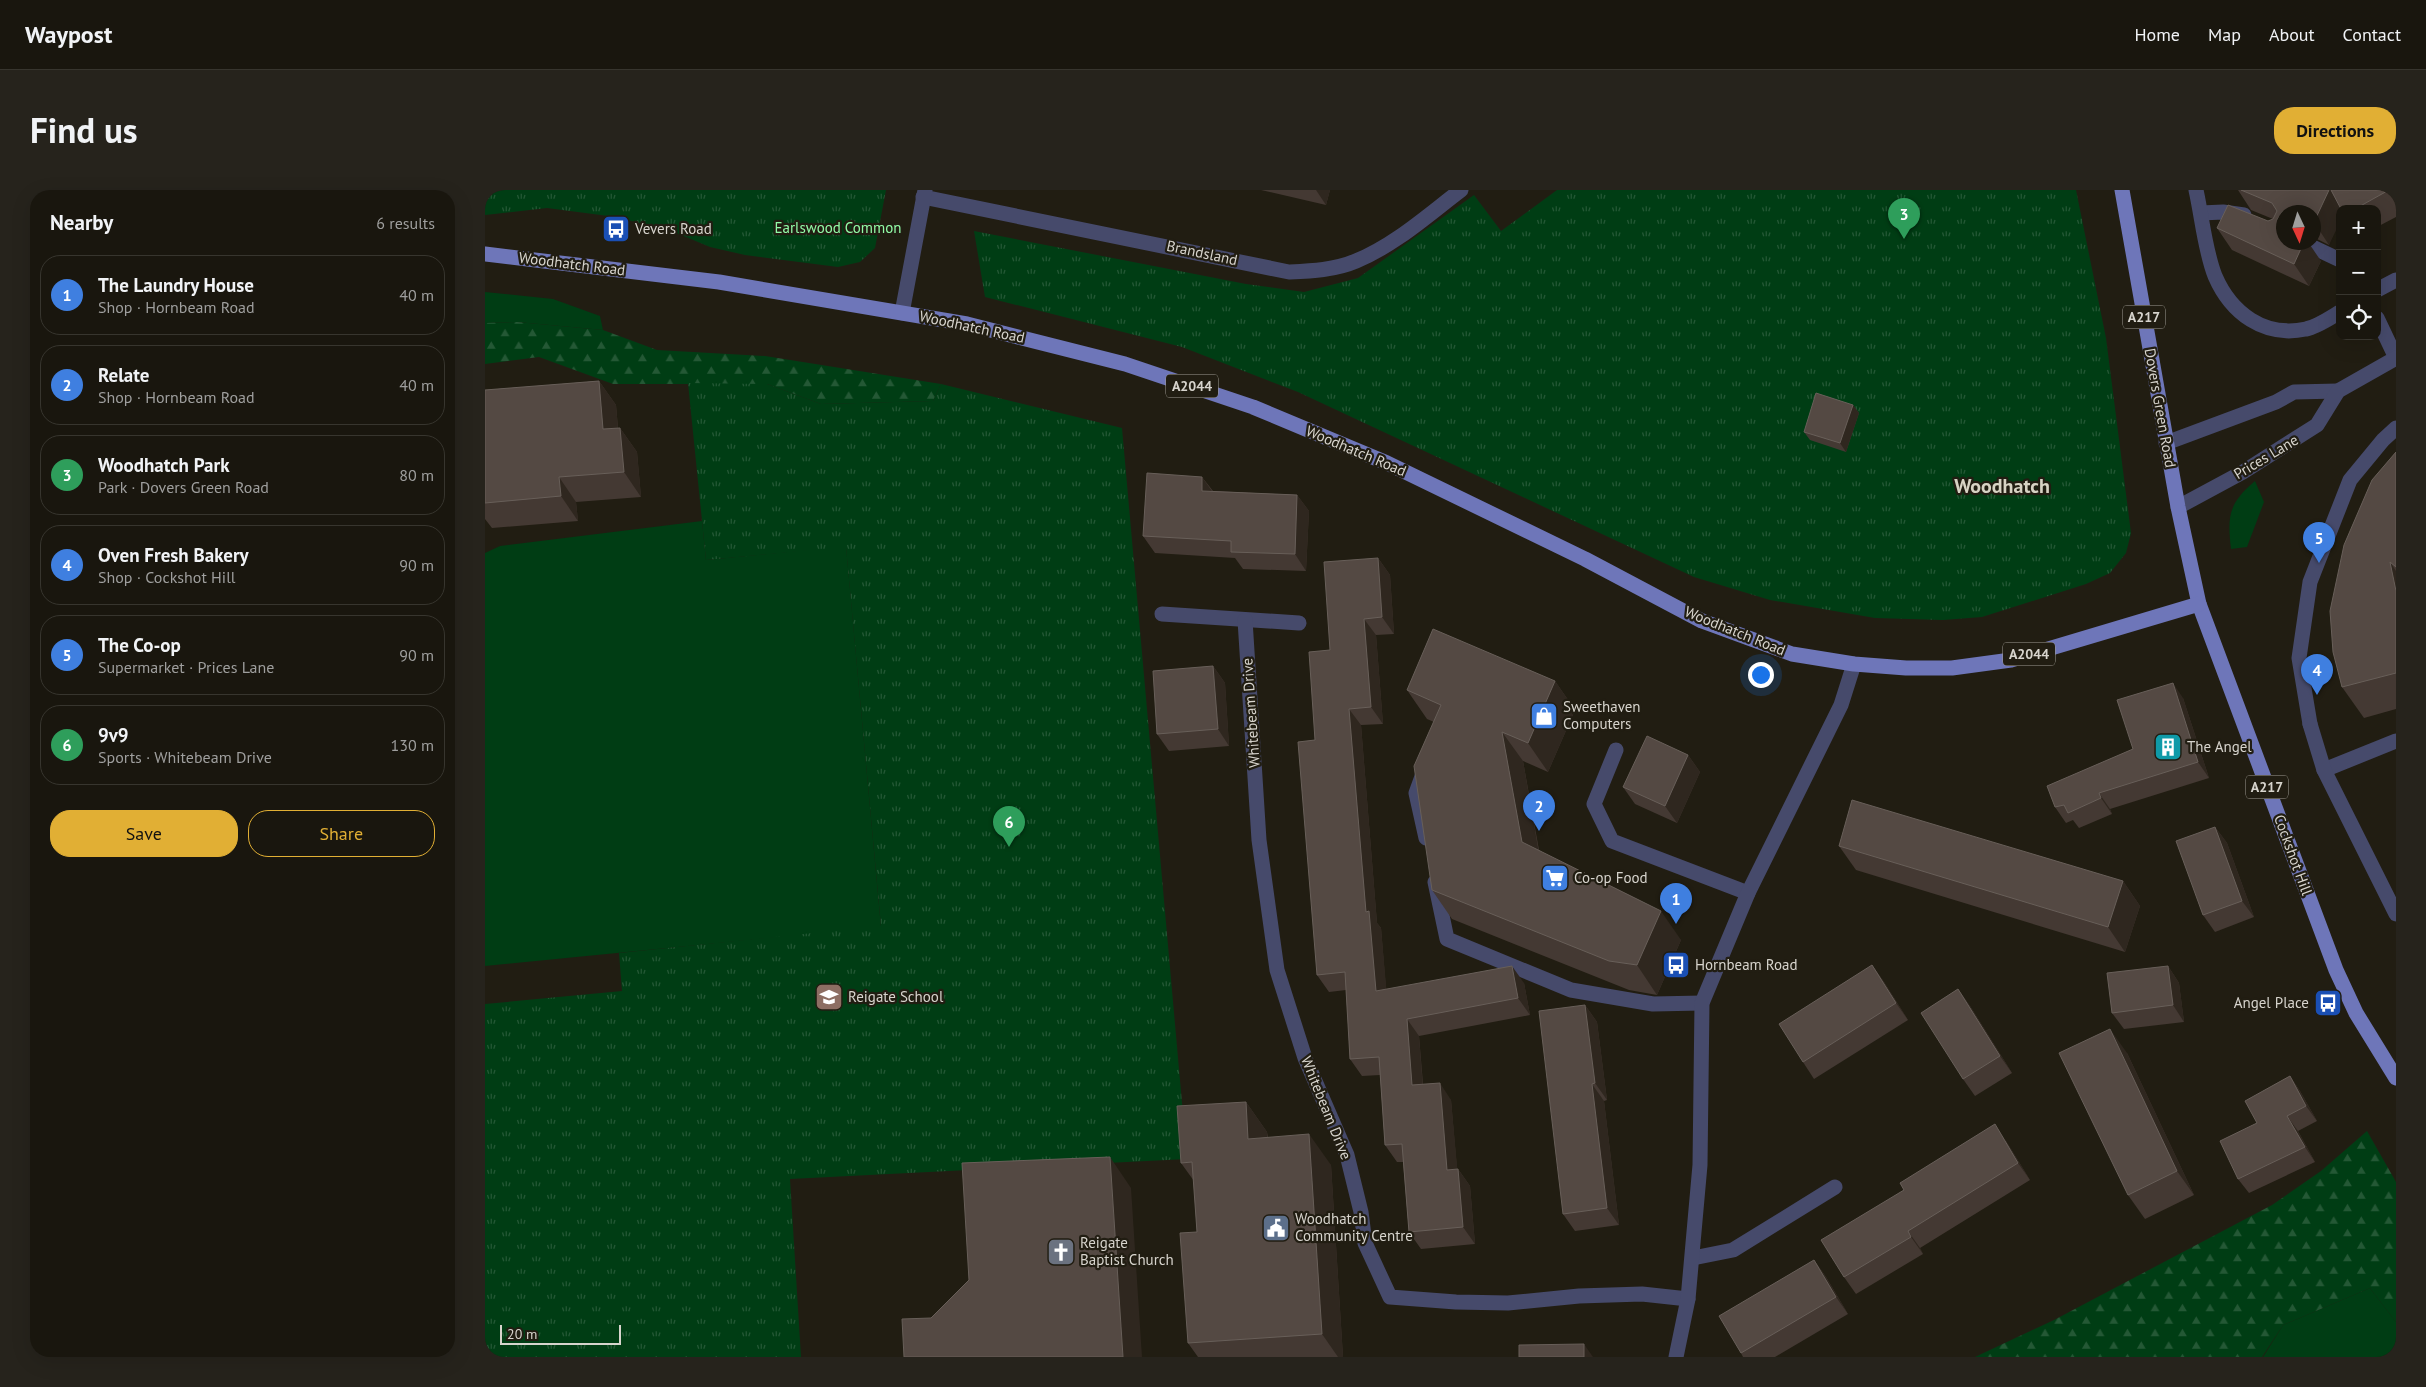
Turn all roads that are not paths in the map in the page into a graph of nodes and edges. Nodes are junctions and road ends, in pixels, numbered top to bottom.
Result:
1 (1461, 190) edge
2 (2122, 190) edge
3 (2196, 190) edge
4 (924, 194) edge
5 (2201, 213) junction
6 (2260, 223) edge
7 (2319, 250) edge
8 (485, 254) edge
9 (2336, 258) edge
10 (2396, 280) edge
11 (2381, 288) edge
12 (902, 313) junction
13 (2336, 314) edge
14 (2381, 326) edge
15 (2396, 358) edge
16 (2339, 391) junction
17 (2396, 428) edge
18 (2166, 443) junction
19 (2178, 507) junction
20 (2199, 604) junction
21 (1162, 614) dead end
22 (1245, 620) junction
23 (1299, 622) dead end
24 (1854, 664) junction
25 (2396, 741) edge
26 (1616, 750) dead end
27 (1431, 753) edge
28 (2325, 770) junction
29 (1429, 851) edge
30 (1433, 871) edge
31 (1748, 892) junction
32 (2396, 914) edge
33 (1702, 1003) junction
34 (2396, 1078) edge
35 (1835, 1187) dead end
36 (1693, 1258) junction
37 (1688, 1299) junction
38 (1676, 1357) edge

1 - 4 street, Brandsland
2 - 18 main road, Dovers Green Road / A217
3 - 5 street
4 - 12 street
5 - 6 street
5 - 13 street
7 - 9 street
8 - 12 main road, Woodhatch Road / A2044
10 - 11 street
12 - 24 main road, Woodhatch Road / A2044
14 - 15 street
15 - 16 street, Prices Lane
16 - 18 street, Prices Lane
16 - 19 street, Prices Lane
17 - 28 street
18 - 19 main road, Dovers Green Road / A217
19 - 20 main road, Cockshot Hill / A217
20 - 24 main road, Woodhatch Road / A2044
20 - 34 main road, Cockshot Hill / A217
21 - 22 street
22 - 23 street
22 - 37 street, Whitebeam Drive
24 - 31 street
25 - 28 street
26 - 31 street
27 - 29 street
28 - 32 street
30 - 33 street
31 - 33 street
33 - 36 street
35 - 36 street
36 - 37 street
37 - 38 street

